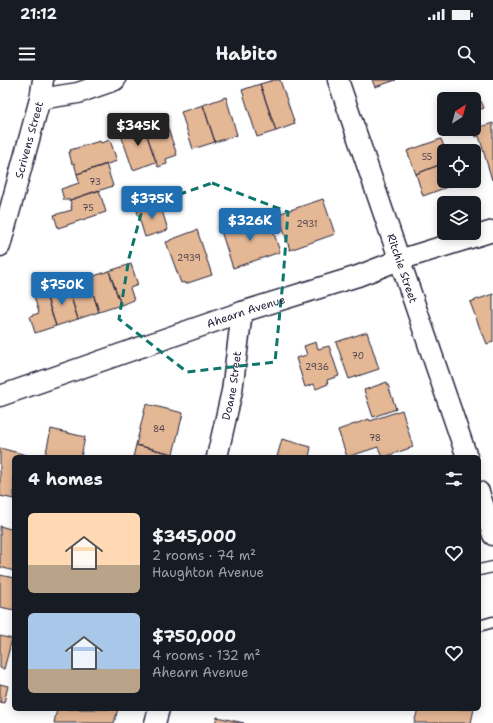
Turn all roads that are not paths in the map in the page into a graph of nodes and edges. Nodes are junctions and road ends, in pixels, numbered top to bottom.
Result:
1 (115, 80) edge
2 (338, 80) edge
3 (41, 89) edge
4 (493, 231) edge
5 (0, 246) edge
6 (398, 260) junction
7 (242, 312) junction
8 (0, 396) edge
9 (217, 455) edge
10 (466, 455) edge
11 (483, 501) edge
12 (493, 535) edge
13 (493, 567) edge
14 (481, 570) edge
15 (493, 622) edge
16 (481, 625) edge
17 (158, 711) edge
18 (155, 723) edge

1 - 3 street
2 - 6 street, Ritchie Street
3 - 5 street, Scrivens Street
4 - 6 street, Ahearn Avenue
6 - 7 street, Ahearn Avenue
6 - 10 street, Ritchie Street
7 - 8 street, Ahearn Avenue
7 - 9 street, Doane Street
11 - 12 street
13 - 14 lane
15 - 16 lane
17 - 18 street

